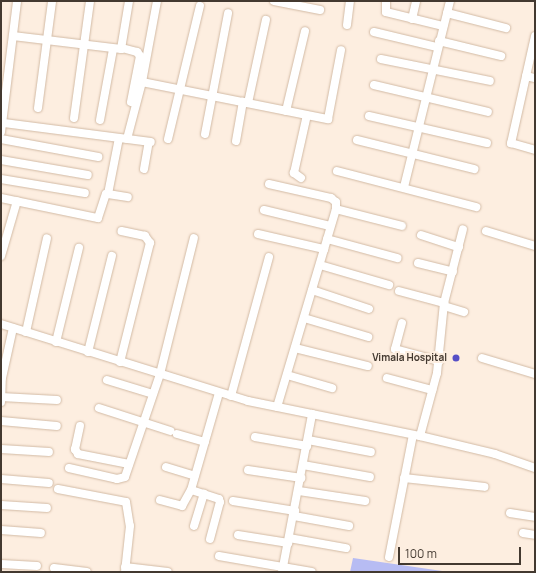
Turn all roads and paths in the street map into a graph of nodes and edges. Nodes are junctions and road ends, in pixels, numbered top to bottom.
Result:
1 (16, 1) edge
2 (52, 1) edge
3 (90, 1) edge
4 (129, 1) edge
5 (158, 1) edge
6 (274, 1) edge
7 (350, 1) edge
8 (386, 1) edge
9 (416, 1) edge
10 (450, 1) edge
11 (293, 3) edge
12 (200, 6) dead end
13 (320, 10) dead end
14 (447, 12) junction
15 (228, 13) dead end
16 (412, 19) junction
17 (266, 20) dead end
18 (347, 25) dead end
19 (443, 26) junction
20 (506, 28) dead end
21 (305, 31) dead end
22 (374, 32) dead end
23 (13, 36) junction
24 (535, 36) edge
25 (47, 38) junction
26 (85, 44) junction
27 (438, 44) junction
28 (122, 48) junction
29 (113, 49) junction
30 (341, 50) dead end
31 (501, 56) dead end
32 (381, 60) dead end
33 (432, 70) junction
34 (526, 76) junction
35 (535, 78) edge
36 (490, 81) dead end
37 (142, 82) junction
38 (374, 85) dead end
39 (179, 90) junction
40 (213, 96) junction
41 (426, 97) junction
42 (131, 102) dead end
43 (246, 103) junction
44 (38, 108) dead end
45 (286, 111) junction
46 (488, 112) dead end
47 (307, 115) junction
48 (369, 116) dead end
49 (74, 118) dead end
50 (100, 120) dead end
51 (4, 123) junction
52 (419, 127) junction
53 (1, 132) edge
54 (205, 134) dead end
55 (1, 139) edge
56 (123, 139) junction
57 (168, 139) dead end
58 (357, 140) dead end
59 (236, 141) dead end
60 (487, 143) dead end
61 (535, 150) edge
62 (412, 153) junction
63 (98, 157) dead end
64 (1, 160) edge
65 (144, 169) dead end
66 (474, 169) dead end
67 (337, 171) dead end
68 (88, 175) dead end
69 (301, 178) dead end
70 (1, 179) edge
71 (269, 184) dead end
72 (404, 187) junction
73 (85, 193) dead end
74 (108, 194) junction
75 (1, 198) edge
76 (128, 198) dead end
77 (17, 201) junction
78 (476, 207) dead end
79 (336, 209) junction
80 (264, 210) dead end
81 (330, 226) junction
82 (402, 226) dead end
83 (463, 229) dead end
84 (122, 231) dead end
85 (486, 231) dead end
86 (258, 234) dead end
87 (421, 235) dead end
88 (47, 238) dead end
89 (194, 238) dead end
90 (327, 239) junction
91 (535, 246) edge
92 (459, 247) junction
93 (79, 248) dead end
94 (324, 249) junction
95 (1, 256) edge
96 (112, 256) dead end
97 (269, 256) dead end
98 (397, 258) dead end
99 (418, 263) dead end
100 (320, 265) junction
101 (453, 272) junction
102 (390, 285) dead end
103 (312, 290) junction
104 (399, 291) dead end
105 (444, 304) junction
106 (369, 309) dead end
107 (464, 312) dead end
108 (304, 318) junction
109 (1, 324) edge
110 (402, 324) dead end
111 (13, 328) junction
112 (26, 332) junction
113 (368, 337) dead end
114 (56, 342) junction
115 (295, 348) junction
116 (88, 352) junction
117 (482, 358) dead end
118 (439, 361) junction
119 (120, 362) junction
120 (368, 366) dead end
121 (160, 374) junction
122 (535, 374) edge
123 (287, 375) junction
124 (386, 378) dead end
125 (107, 380) dead end
126 (332, 388) dead end
127 (432, 390) junction
128 (219, 393) junction
129 (153, 394) junction
130 (230, 396) junction
131 (1, 397) edge
132 (57, 400) dead end
133 (1, 402) edge
134 (277, 407) junction
135 (99, 408) dead end
136 (312, 414) junction
137 (1, 421) edge
138 (144, 422) junction
139 (57, 426) dead end
140 (80, 426) dead end
141 (416, 435) junction
142 (255, 437) dead end
143 (205, 442) junction
144 (307, 443) junction
145 (1, 449) edge
146 (49, 452) dead end
147 (371, 452) dead end
148 (129, 464) junction
149 (303, 465) junction
150 (166, 467) dead end
151 (69, 468) dead end
152 (535, 468) edge
153 (248, 470) dead end
154 (195, 476) junction
155 (301, 478) junction
156 (370, 478) dead end
157 (404, 478) junction
158 (1, 479) edge
159 (50, 483) dead end
160 (485, 487) dead end
161 (58, 489) dead end
162 (191, 490) junction
163 (299, 491) junction
164 (204, 494) junction
165 (160, 500) dead end
166 (233, 501) dead end
167 (365, 501) dead end
168 (1, 505) edge
169 (47, 508) dead end
170 (510, 513) dead end
171 (295, 514) junction
172 (535, 518) edge
173 (194, 526) dead end
174 (349, 526) dead end
175 (1, 530) edge
176 (41, 533) dead end
177 (523, 533) dead end
178 (238, 535) dead end
179 (535, 535) edge
180 (210, 539) dead end
181 (288, 540) junction
182 (346, 548) dead end
183 (219, 556) dead end
184 (389, 557) dead end
185 (1, 564) edge
186 (36, 566) dead end
187 (54, 568) dead end
188 (125, 569) edge
189 (283, 569) edge
190 (87, 572) edge
191 (168, 572) edge
192 (312, 572) edge

1 - 23 street
2 - 25 street
3 - 26 street
4 - 28 street
5 - 37 street
6 - 11 street
7 - 18 street
8 - 16 street
9 - 16 street
10 - 14 street
11 - 13 street
12 - 39 street
14 - 19 street
14 - 20 street
15 - 40 street
16 - 19 street
17 - 43 street
19 - 27 street
21 - 45 street
22 - 27 street
23 - 25 street
23 - 51 street
24 - 34 street
25 - 26 street
25 - 44 street
26 - 29 street
26 - 49 street
27 - 31 street
27 - 33 street
28 - 29 street
28 - 42 street
29 - 50 street
30 - 47 street
32 - 33 street
33 - 36 street
33 - 41 street
34 - 35 street
34 - 61 street
37 - 39 street
37 - 56 street
38 - 41 street
39 - 40 street
39 - 57 street
40 - 43 street
40 - 54 street
41 - 46 street
41 - 52 street
43 - 45 street
43 - 59 street
45 - 47 street
47 - 69 street
48 - 52 street
51 - 53 street
51 - 56 street
52 - 60 street
52 - 62 street
55 - 63 street
56 - 65 street
56 - 74 street
58 - 62 street
62 - 66 street
62 - 72 street
64 - 68 street
67 - 72 street
70 - 73 street
71 - 79 street
72 - 78 street
74 - 76 street
74 - 77 street
75 - 77 street
77 - 95 street
79 - 81 street
79 - 82 street
80 - 81 street
81 - 90 street
83 - 92 street
84 - 119 street
85 - 91 street
86 - 94 street
87 - 92 street
88 - 112 street
89 - 121 street
90 - 94 street
90 - 98 street
92 - 101 street
93 - 114 street
94 - 100 street
96 - 116 street
97 - 130 street
99 - 101 street
100 - 102 street
100 - 103 street
101 - 105 street
103 - 106 street
103 - 108 street
104 - 105 street
105 - 107 street
105 - 118 street
108 - 113 street
108 - 115 street
109 - 111 street
110 - 118 street
111 - 112 street
111 - 131 street
112 - 114 street
114 - 116 street
115 - 120 street
115 - 123 street
116 - 119 street
117 - 122 street
118 - 127 street
119 - 121 street
121 - 128 street
121 - 129 street
123 - 126 street
123 - 134 street
124 - 127 street
125 - 129 street
127 - 141 street
128 - 130 street
128 - 143 street
129 - 138 street
130 - 134 street
131 - 132 street
131 - 133 street
134 - 136 street
135 - 138 street
136 - 141 street
136 - 144 street
137 - 139 street
138 - 143 street
138 - 148 street
140 - 148 street
141 - 152 street
141 - 157 street
142 - 144 street
143 - 154 street
144 - 147 street
144 - 149 street
145 - 146 street
148 - 151 street
149 - 155 street
149 - 156 street
150 - 154 street
153 - 155 street
154 - 162 street
155 - 163 street
157 - 160 street
157 - 184 street
158 - 159 street
161 - 188 street
162 - 164 street
162 - 165 street
163 - 167 street
163 - 171 street
164 - 173 street
164 - 180 street
166 - 171 street
168 - 169 street
170 - 172 street
171 - 174 street
171 - 181 street
175 - 176 street
177 - 179 street
178 - 181 street
181 - 182 street
181 - 189 street
183 - 189 street
185 - 186 street
187 - 190 street
188 - 191 street
189 - 192 street

